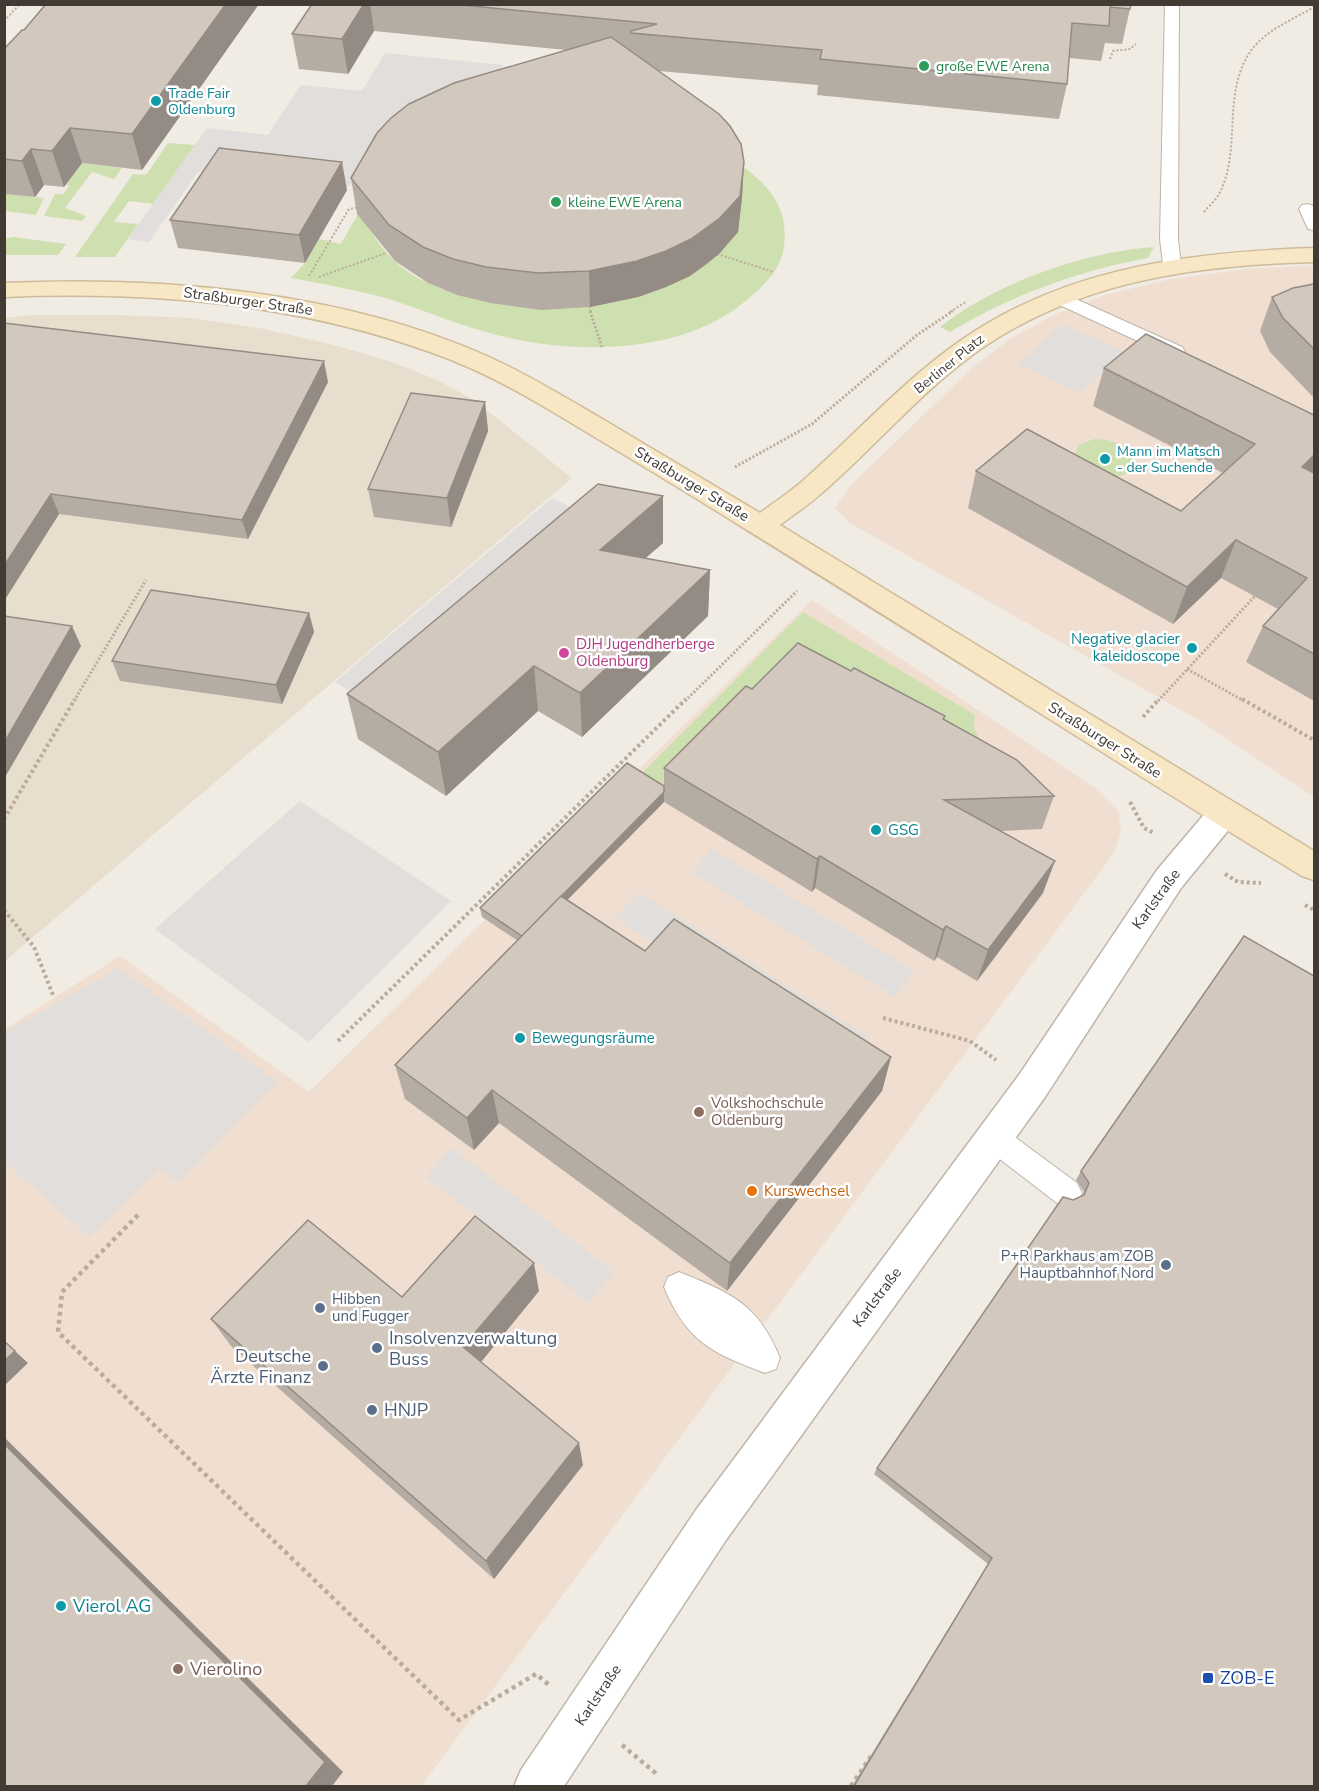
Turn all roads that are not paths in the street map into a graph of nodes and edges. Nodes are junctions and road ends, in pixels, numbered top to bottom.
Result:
1 (1172, 4) edge
2 (1314, 255) edge
3 (1172, 264) junction
4 (4, 290) edge
5 (1058, 297) junction
6 (1193, 359) edge
7 (761, 526) junction
8 (1224, 813) junction
9 (1314, 867) edge
10 (994, 1138) junction
11 (1068, 1192) dead end
12 (537, 1786) edge

1 - 3 lane
2 - 3 street, Berliner Platz
3 - 5 street, Berliner Platz
4 - 7 street, Straßburger Straße
5 - 6 lane
5 - 7 street, Berliner Platz
7 - 8 street, Straßburger Straße
8 - 9 street, Straßburger Straße
8 - 10 street, Karlstraße
10 - 11 lane
10 - 12 street, Karlstraße

